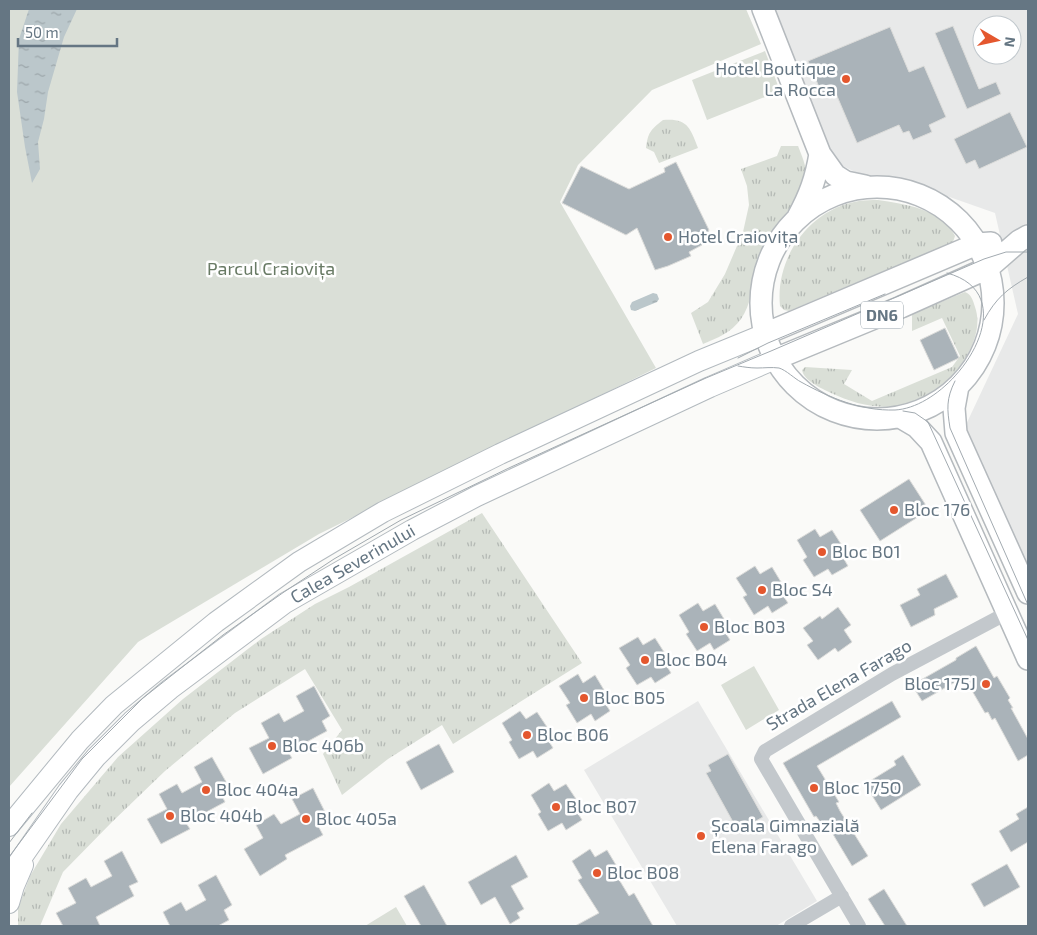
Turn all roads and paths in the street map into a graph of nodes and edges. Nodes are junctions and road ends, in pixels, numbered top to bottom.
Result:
1 (763, 9) edge
2 (820, 154) junction
3 (868, 187) junction
4 (798, 218) junction
5 (1024, 239) edge
6 (977, 244) junction
7 (988, 268) junction
8 (765, 334) junction
9 (775, 359) junction
10 (958, 386) junction
11 (900, 417) junction
12 (1028, 593) edge
13 (1007, 613) junction
14 (1028, 659) edge
15 (40, 788) junction
16 (9, 813) edge
17 (9, 826) edge
18 (31, 844) junction
19 (9, 876) edge
20 (842, 896) junction
21 (9, 903) edge
22 (792, 926) edge
23 (859, 926) edge

1 - 2 main road
2 - 3 main road
2 - 4 main road
3 - 4 main road
3 - 6 main road
4 - 8 main road
5 - 6 main road, Calea Severinului / DN6
5 - 7 main road, Calea Severinului / DN6
6 - 7 main road
6 - 8 main road, Calea Severinului / DN6
7 - 9 main road, Calea Severinului / DN6
7 - 10 main road
8 - 9 main road
8 - 15 main road, Calea Severinului / DN6
9 - 11 main road
9 - 18 main road, Calea Severinului / DN6
10 - 11 main road
10 - 12 main road
11 - 13 main road
13 - 14 main road
13 - 20 street, Strada Elena Farago
15 - 16 main road
15 - 17 main road, Calea Severinului / DN6
18 - 19 main road, Calea Severinului / DN6
18 - 21 main road
20 - 22 street
20 - 23 street, Strada Elena Farago

